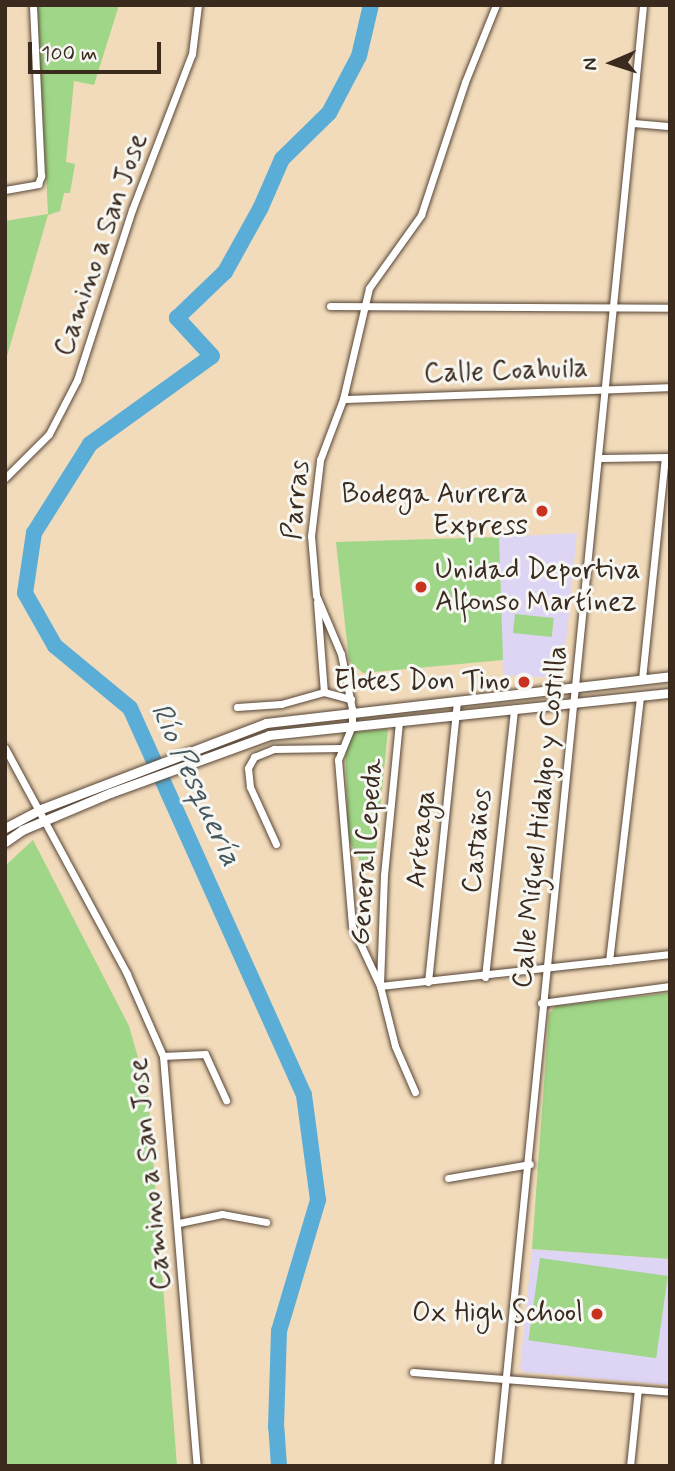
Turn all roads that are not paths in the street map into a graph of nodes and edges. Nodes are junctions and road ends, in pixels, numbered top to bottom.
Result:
1 (33, 5) edge
2 (198, 5) edge
3 (496, 5) edge
4 (643, 5) edge
5 (634, 123) junction
6 (670, 126) edge
7 (5, 190) edge
8 (330, 306) dead end
9 (363, 307) junction
10 (670, 308) edge
11 (614, 310) junction
12 (670, 387) edge
13 (607, 389) junction
14 (343, 399) junction
15 (667, 457) edge
16 (601, 458) junction
17 (5, 478) edge
18 (316, 595) junction
19 (670, 676) edge
20 (642, 679) junction
21 (576, 686) junction
22 (324, 692) junction
23 (670, 693) edge
24 (640, 697) junction
25 (351, 699) junction
26 (457, 700) junction
27 (575, 704) junction
28 (237, 707) dead end
29 (352, 709) junction
30 (514, 709) junction
31 (458, 716) junction
32 (398, 722) junction
33 (352, 725) junction
34 (5, 748) edge
35 (341, 748) junction
36 (108, 788) junction
37 (41, 809) junction
38 (46, 820) junction
39 (5, 828) edge
40 (5, 842) edge
41 (276, 844) dead end
42 (670, 954) edge
43 (609, 961) junction
44 (544, 970) junction
45 (485, 977) junction
46 (428, 982) junction
47 (380, 986) junction
48 (670, 986) edge
49 (541, 1003) junction
50 (163, 1056) junction
51 (415, 1092) dead end
52 (226, 1100) dead end
53 (530, 1164) junction
54 (448, 1178) dead end
55 (266, 1222) dead end
56 (179, 1223) junction
57 (412, 1372) dead end
58 (508, 1378) junction
59 (638, 1389) junction
60 (670, 1392) edge
61 (197, 1466) edge
62 (497, 1466) edge
63 (630, 1466) edge

1 - 7 street
2 - 17 street, Camino a San Jose
3 - 9 street, Parras
4 - 5 street, Calle Miguel Hidalgo y Costilla
5 - 6 street
5 - 11 street, Calle Miguel Hidalgo y Costilla
8 - 9 street
9 - 11 street
9 - 14 street, Parras
10 - 11 street
11 - 13 street, Calle Miguel Hidalgo y Costilla
12 - 13 street, Calle Coahuila
13 - 14 street, Calle Coahuila
13 - 16 street, Calle Miguel Hidalgo y Costilla
14 - 18 street, Parras
15 - 16 street
15 - 20 street
16 - 21 street, Calle Miguel Hidalgo y Costilla
18 - 22 street
18 - 25 street, Parras
19 - 20 street
20 - 21 street
21 - 26 street
21 - 27 street, Calle Miguel Hidalgo y Costilla
22 - 25 street
22 - 28 street
23 - 24 street
24 - 27 street
24 - 43 street
25 - 29 street, Parras
26 - 29 street
26 - 31 street, Arteaga
27 - 30 street
27 - 44 street, Calle Miguel Hidalgo y Costilla
29 - 33 street, Parras
29 - 36 street
30 - 31 street
30 - 45 street, Castaños
31 - 32 street
31 - 46 street, Arteaga
32 - 33 street
32 - 47 street, General Cepeda
33 - 35 street, Parras
33 - 36 street
34 - 37 street, Camino a San Jose
35 - 41 street
35 - 47 street, Parras
36 - 37 street
36 - 38 street
37 - 38 street, Camino a San Jose
37 - 39 street
38 - 40 street
38 - 50 street, Camino a San Jose
42 - 43 street
43 - 44 street
44 - 45 street
44 - 49 street, Calle Miguel Hidalgo y Costilla
45 - 46 street
46 - 47 street
47 - 51 street, Parras
48 - 49 street
49 - 53 street, Calle Miguel Hidalgo y Costilla
50 - 52 street
50 - 56 street, Camino a San Jose
53 - 54 street
53 - 58 street, Calle Miguel Hidalgo y Costilla
55 - 56 street
56 - 61 street, Camino a San Jose
57 - 58 street
58 - 59 street
58 - 62 street, Calle Miguel Hidalgo y Costilla
59 - 60 street
59 - 63 street

